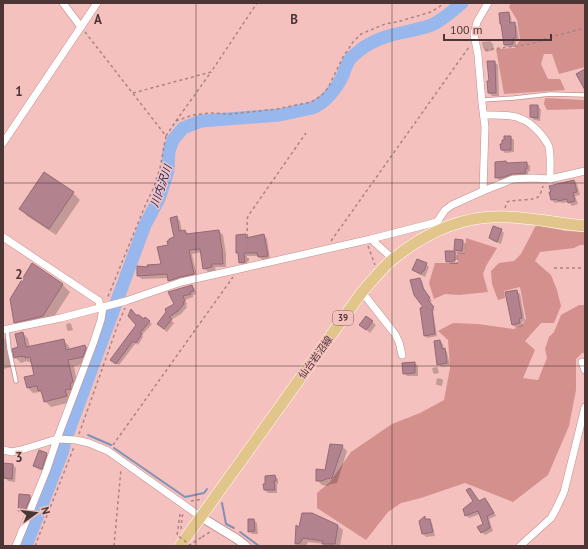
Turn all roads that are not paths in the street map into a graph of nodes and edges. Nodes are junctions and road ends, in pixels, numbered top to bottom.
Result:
1 (63, 3) edge
2 (97, 3) edge
3 (488, 3) edge
4 (81, 27) junction
5 (585, 95) edge
6 (482, 100) junction
7 (484, 115) junction
8 (3, 143) edge
9 (585, 171) edge
10 (547, 179) junction
11 (483, 191) junction
12 (585, 226) edge
13 (3, 237) edge
14 (371, 239) junction
15 (393, 259) junction
16 (362, 292) junction
17 (104, 307) junction
18 (5, 330) edge
19 (402, 355) dead end
20 (582, 362) dead end
21 (585, 370) edge
22 (16, 381) dead end
23 (585, 407) edge
24 (59, 439) junction
25 (3, 450) edge
26 (201, 517) junction
27 (16, 546) edge
28 (180, 546) edge
29 (246, 546) edge
30 (520, 546) edge

1 - 4 street
2 - 4 street
3 - 6 street
4 - 8 street
5 - 6 lane
6 - 7 street
7 - 10 street
7 - 11 street
9 - 10 street
10 - 11 street
11 - 14 street
12 - 15 main road, 仙台岩沼線 / 39
13 - 17 street
14 - 15 street
14 - 17 street
15 - 16 main road, 仙台岩沼線 / 39
16 - 19 street
16 - 26 main road, 仙台岩沼線 / 39
17 - 18 street
17 - 24 street
18 - 22 lane
20 - 21 street
23 - 30 street
24 - 25 street
24 - 26 street
24 - 27 street
26 - 28 main road, 仙台岩沼線 / 39
26 - 29 street

